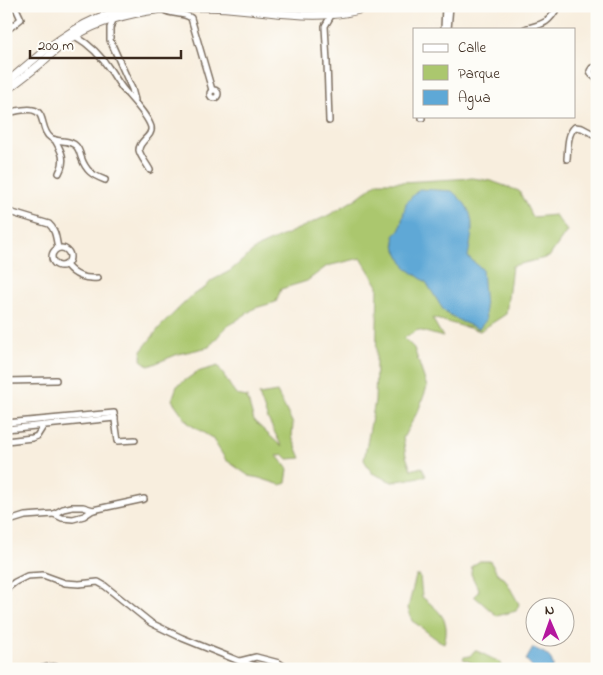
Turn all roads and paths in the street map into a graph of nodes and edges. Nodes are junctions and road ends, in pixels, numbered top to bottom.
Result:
1 (15, 6) edge
2 (141, 6) edge
3 (280, 6) edge
4 (349, 6) edge
5 (370, 6) edge
6 (446, 6) edge
7 (450, 6) edge
8 (558, 6) edge
9 (197, 7) edge
10 (161, 8) edge
11 (332, 14) junction
12 (316, 15) junction
13 (191, 18) junction
14 (113, 20) junction
15 (325, 26) junction
16 (444, 28) edge
17 (448, 28) edge
18 (528, 28) edge
19 (6, 31) edge
20 (75, 36) junction
21 (120, 63) junction
22 (597, 66) edge
23 (110, 70) junction
24 (597, 79) edge
25 (6, 82) edge
26 (212, 90) dead end
27 (6, 91) edge
28 (136, 103) junction
29 (6, 112) edge
30 (328, 121) dead end
31 (597, 136) edge
32 (55, 140) junction
33 (568, 159) dead end
34 (150, 170) dead end
35 (59, 173) dead end
36 (105, 180) dead end
37 (6, 211) edge
38 (58, 248) junction
39 (66, 265) junction
40 (98, 278) dead end
41 (56, 380) dead end
42 (6, 381) edge
43 (6, 423) edge
44 (47, 423) junction
45 (6, 429) edge
46 (135, 440) dead end
47 (6, 441) edge
48 (144, 499) dead end
49 (93, 510) junction
50 (54, 514) junction
51 (6, 522) edge
52 (6, 589) edge
53 (239, 661) junction
54 (40, 669) edge
55 (64, 669) edge
56 (265, 669) edge
57 (288, 669) edge

1 - 19 street
2 - 25 street
3 - 4 street
5 - 11 street
6 - 16 street
7 - 17 street
8 - 18 street
9 - 10 street
9 - 12 street
9 - 13 street
10 - 13 street
10 - 14 street
11 - 12 street
11 - 15 street
12 - 15 street
13 - 26 street
14 - 20 street
14 - 21 street
15 - 30 street
20 - 23 street
20 - 27 street
21 - 23 street
21 - 28 street
22 - 24 street
23 - 28 street
28 - 34 street
29 - 32 street
31 - 33 street
32 - 35 street
32 - 36 street
37 - 38 street
38 - 39 street
38 - 39 street
39 - 40 street
41 - 42 street
43 - 44 street
44 - 45 street
44 - 46 street
44 - 47 street
48 - 49 street
49 - 50 street
49 - 50 street
50 - 51 street
52 - 53 street
53 - 56 street
53 - 57 street
54 - 55 street

